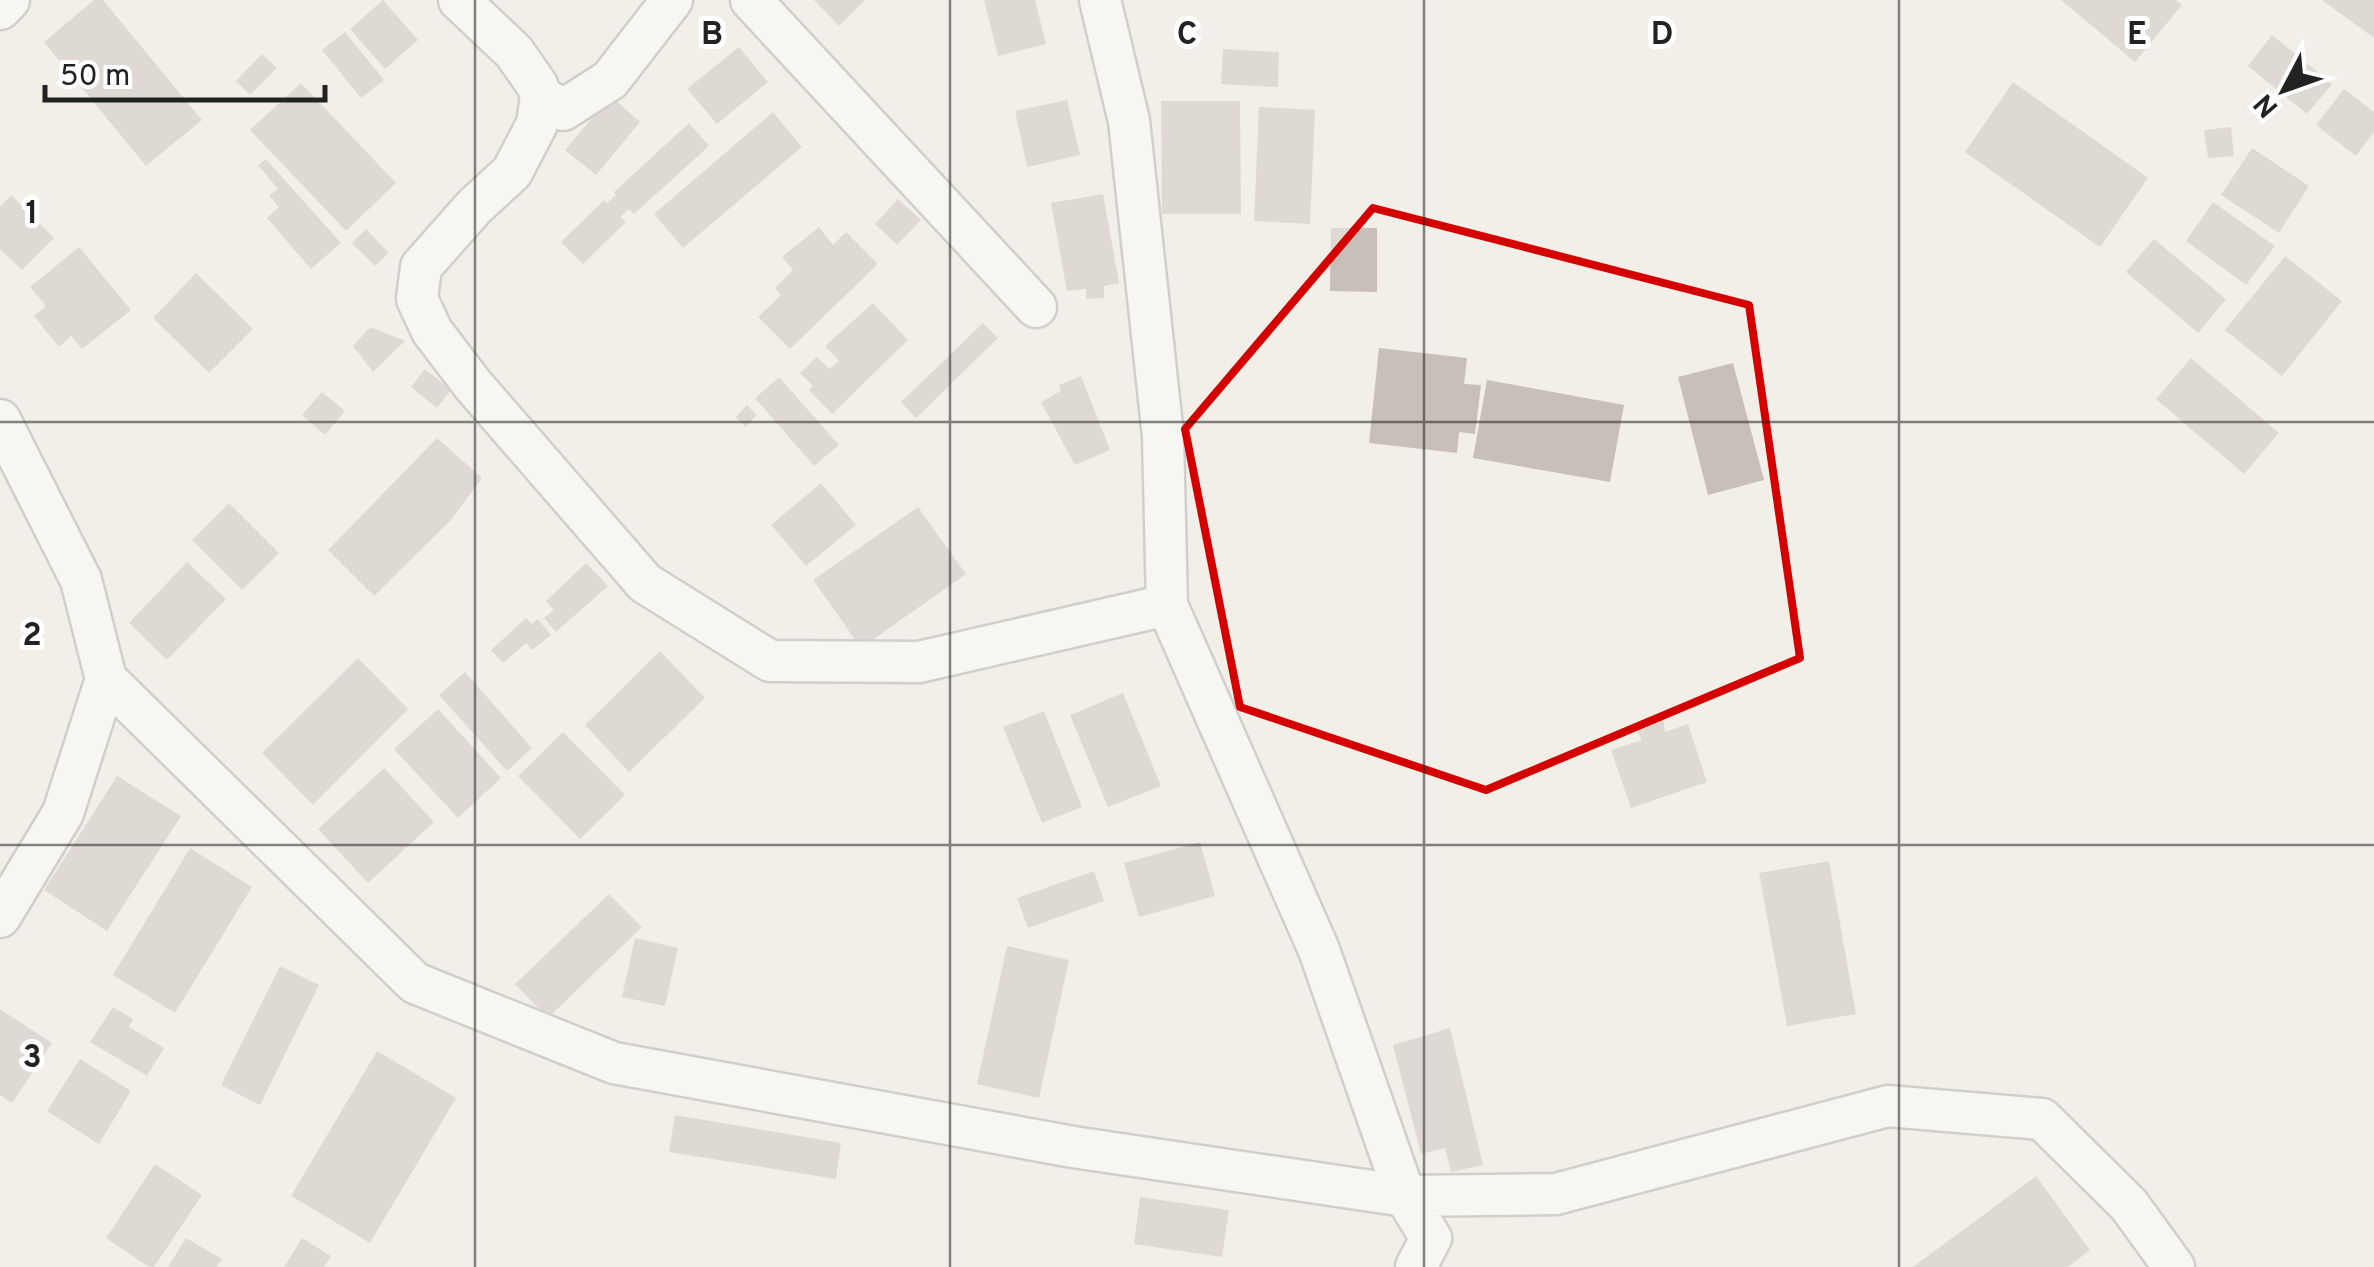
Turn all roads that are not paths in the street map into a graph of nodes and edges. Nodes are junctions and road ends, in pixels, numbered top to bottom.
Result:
1 (9, 0) edge
2 (459, 0) edge
3 (672, 0) edge
4 (751, 0) edge
5 (1100, 0) edge
6 (0, 9) edge
7 (541, 96) junction
8 (1036, 307) dead end
9 (0, 420) edge
10 (1166, 605) junction
11 (106, 680) junction
12 (0, 917) edge
13 (1405, 1196) junction
14 (1416, 1267) edge
15 (2174, 1267) edge

1 - 6 street
2 - 7 street
3 - 7 street
4 - 8 street
5 - 10 street
7 - 10 street
9 - 11 street
10 - 13 street
11 - 12 street
11 - 13 street
13 - 14 street
13 - 15 street

